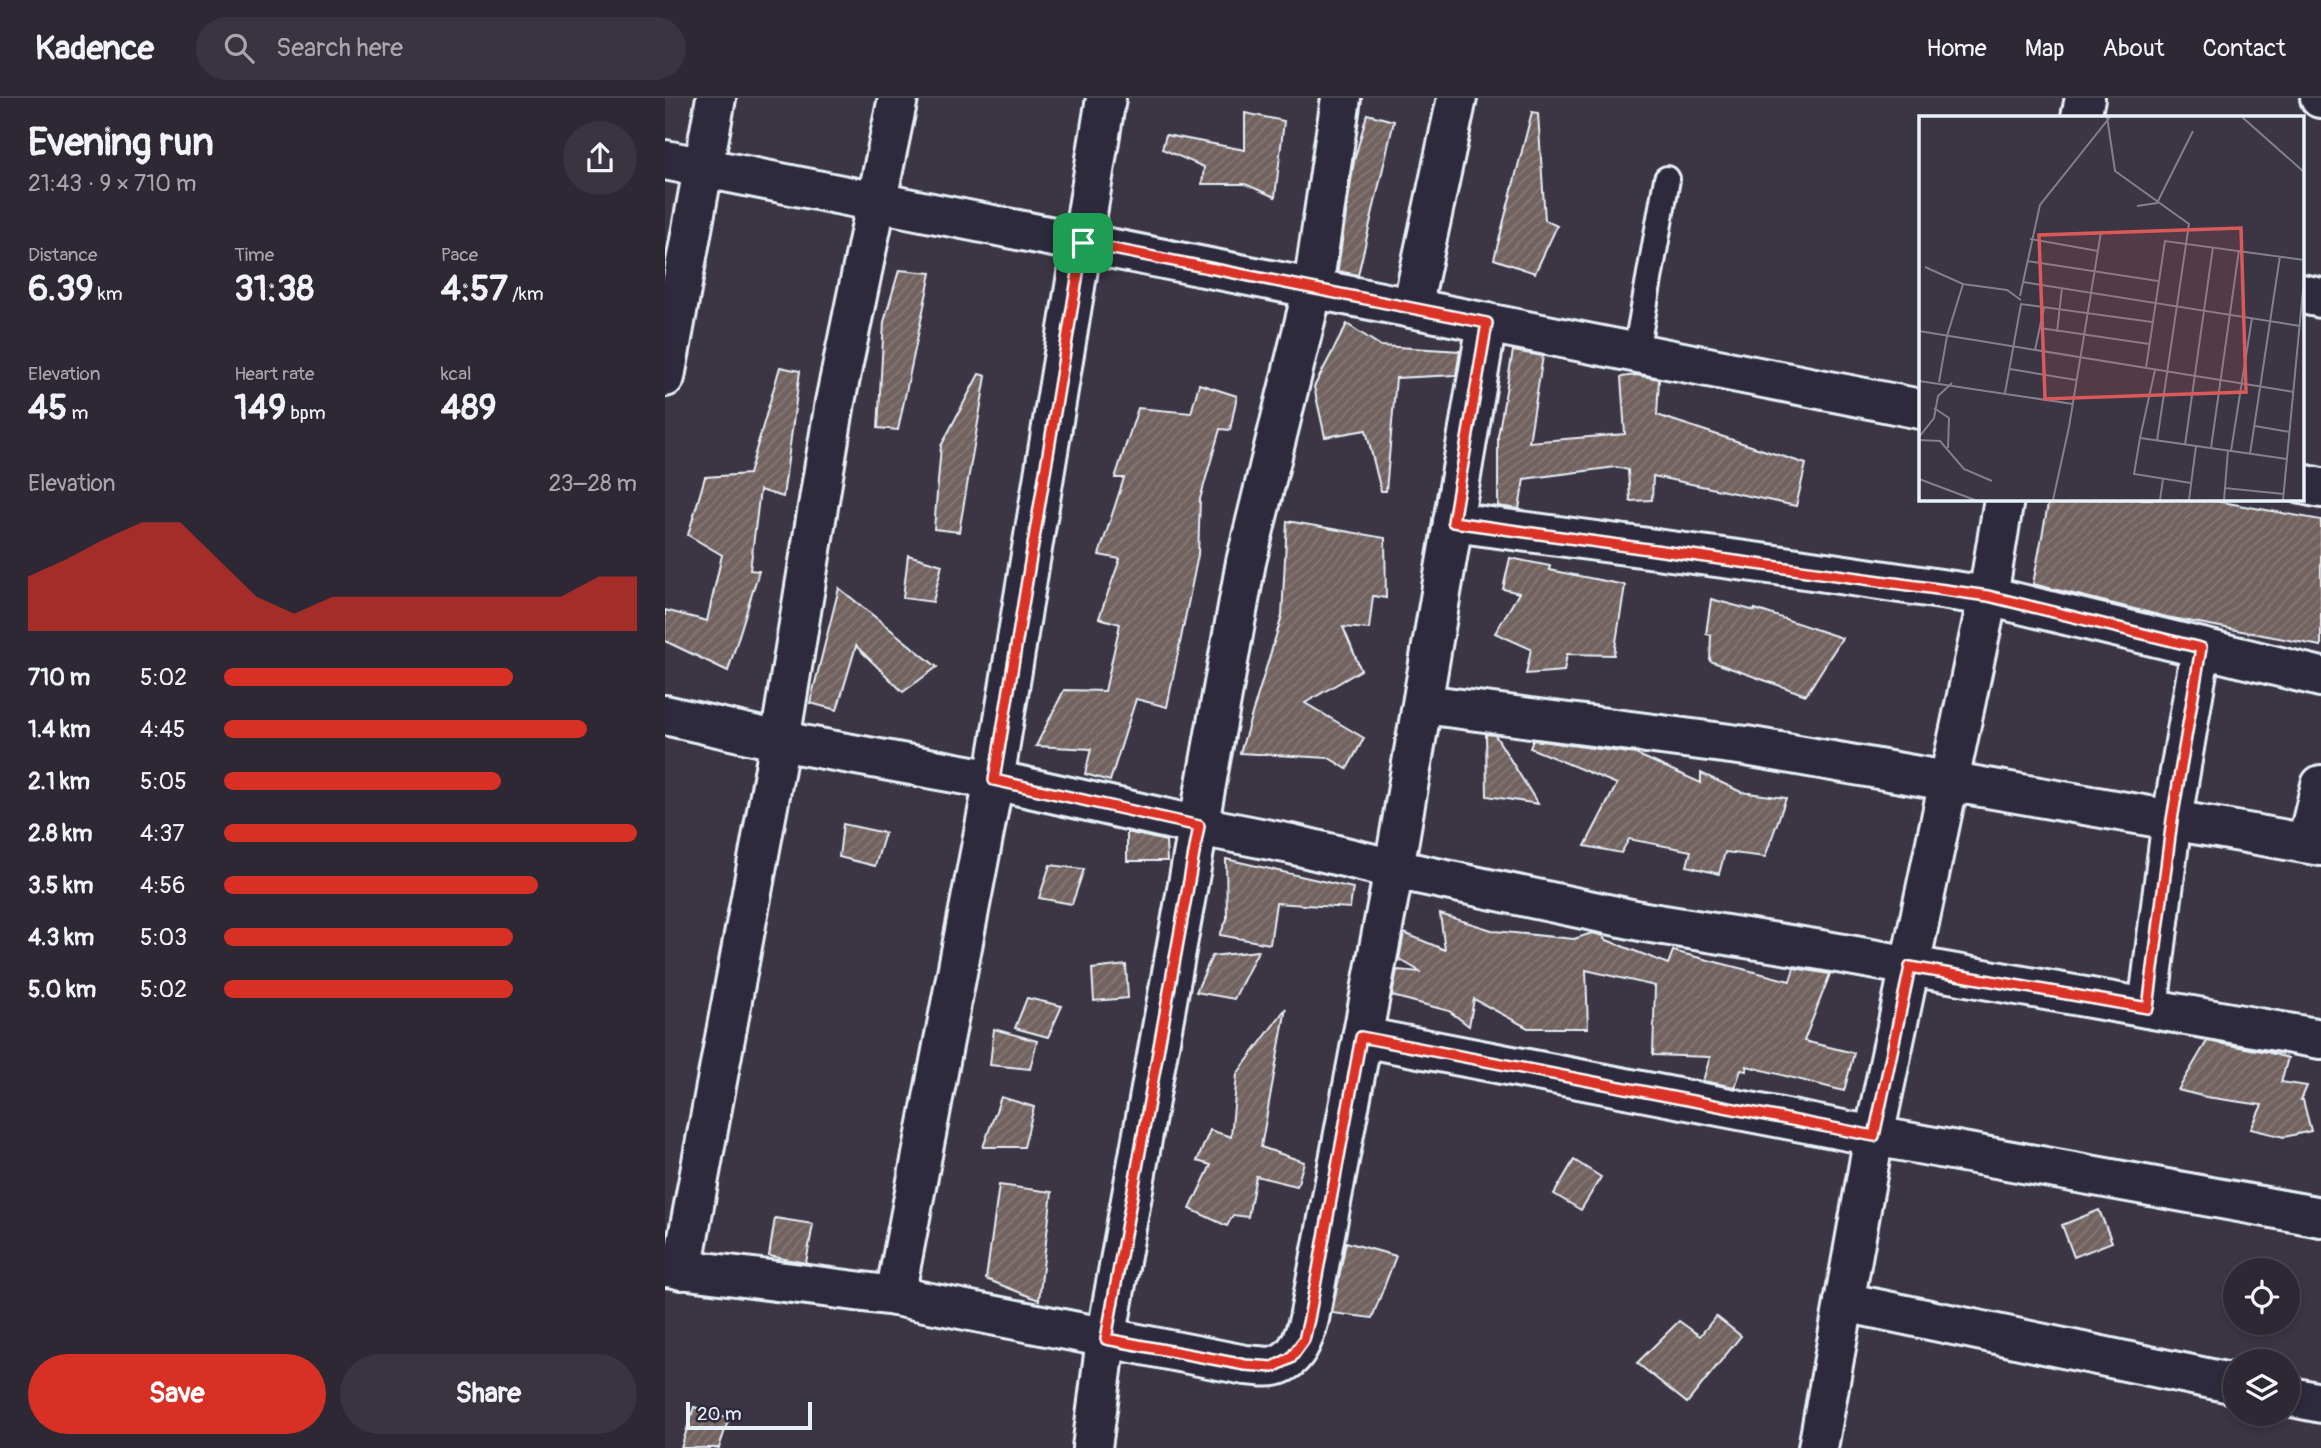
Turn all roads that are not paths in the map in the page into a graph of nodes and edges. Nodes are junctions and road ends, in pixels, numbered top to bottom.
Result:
1 (716, 98) edge
2 (898, 98) edge
3 (1106, 98) edge
4 (1341, 98) edge
5 (1457, 98) edge
6 (2085, 98) edge
7 (2081, 116) edge
8 (665, 160) edge
9 (704, 168) junction
10 (1667, 179) dead end
11 (877, 202) junction
12 (1083, 243) junction
13 (1313, 288) junction
14 (2303, 294) edge
15 (2321, 298) edge
16 (1412, 308) junction
17 (1487, 323) junction
18 (1636, 352) junction
19 (665, 377) edge
20 (1919, 409) edge
21 (2303, 484) edge
22 (2321, 488) edge
23 (2004, 500) edge
24 (1453, 522) junction
25 (1988, 596) junction
26 (2201, 648) junction
27 (2321, 677) edge
28 (1423, 704) junction
29 (665, 715) edge
30 (780, 741) junction
31 (994, 780) junction
32 (1950, 781) junction
33 (2321, 785) edge
34 (2172, 820) junction
35 (1199, 826) junction
36 (2314, 845) edge
37 (1394, 869) junction
38 (1910, 967) junction
39 (2148, 1008) junction
40 (1361, 1037) junction
41 (2321, 1039) edge
42 (1874, 1136) junction
43 (2321, 1217) edge
44 (673, 1269) edge
45 (895, 1296) junction
46 (1845, 1302) junction
47 (1106, 1339) junction
48 (2223, 1381) edge
49 (2300, 1399) edge
50 (2321, 1403) edge
51 (1091, 1448) edge
52 (1818, 1448) edge

1 - 9 street
2 - 11 street
3 - 12 street
4 - 13 street
5 - 16 street
6 - 7 street
8 - 9 street
9 - 11 street
9 - 19 street
10 - 18 lane
11 - 12 street
11 - 30 street
12 - 13 street
12 - 31 street
13 - 16 street
13 - 35 street
14 - 15 street
16 - 17 street
17 - 18 street
17 - 24 street
18 - 20 street
21 - 22 street
23 - 25 street
24 - 25 street
24 - 28 street
25 - 26 street
25 - 32 street
26 - 27 street
26 - 34 street
28 - 32 street
28 - 37 street
29 - 30 street
30 - 31 street
30 - 44 street
31 - 35 street
31 - 45 street
32 - 34 street
32 - 38 street
33 - 36 street
34 - 36 street
34 - 39 street
35 - 37 street
35 - 47 street
37 - 38 street
37 - 40 street
38 - 39 street
38 - 42 street
39 - 41 street
40 - 42 street
40 - 47 street
42 - 43 street
42 - 46 street
44 - 45 street
45 - 47 street
46 - 48 street
46 - 52 street
47 - 51 street
49 - 50 street

